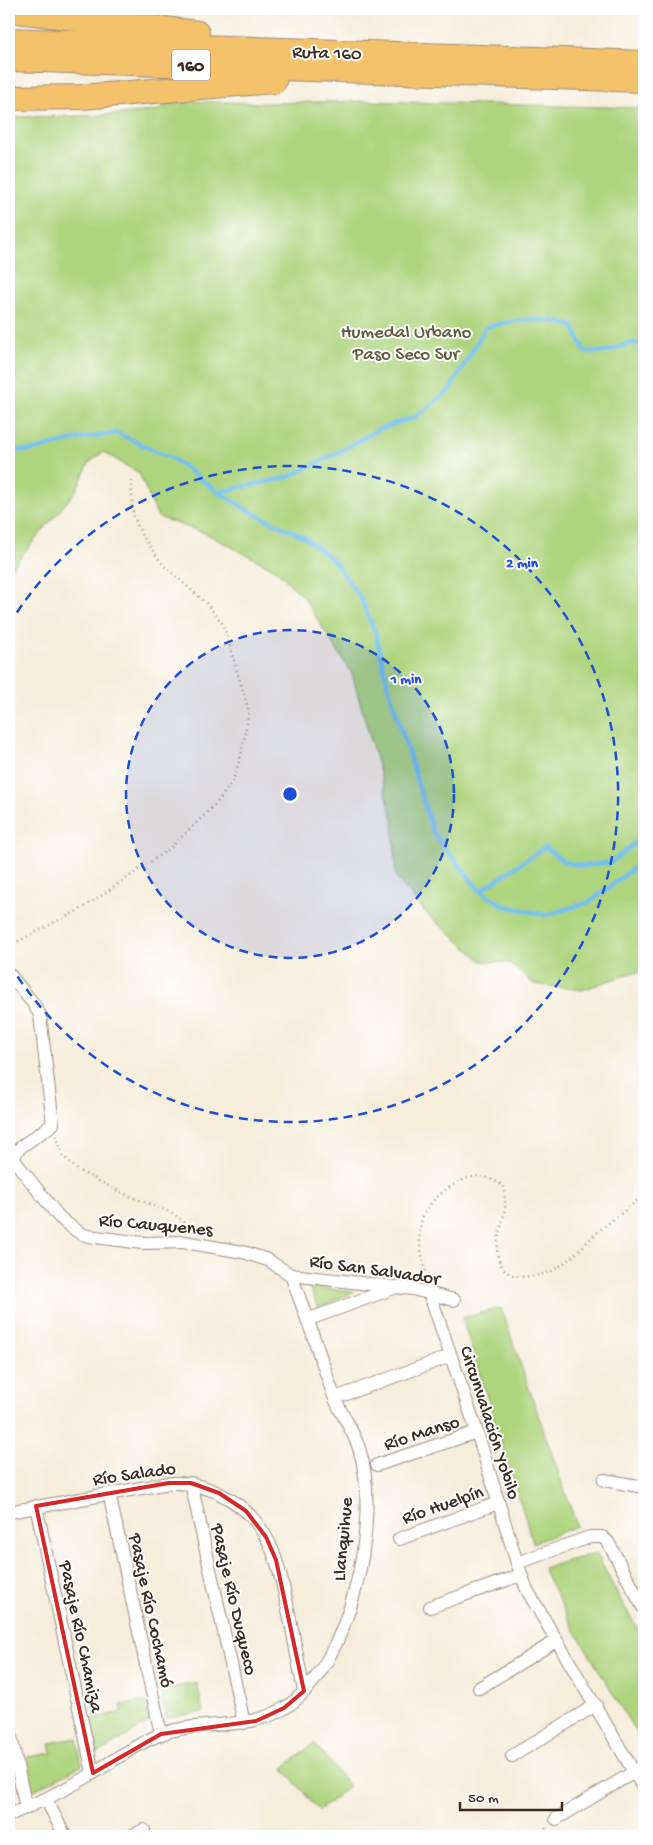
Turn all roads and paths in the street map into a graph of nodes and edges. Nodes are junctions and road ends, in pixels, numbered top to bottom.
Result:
1 (9, 10) edge
2 (9, 40) edge
3 (298, 50) junction
4 (9, 59) edge
5 (644, 62) edge
6 (373, 71) junction
7 (644, 80) edge
8 (9, 98) edge
9 (130, 477) dead end
10 (9, 946) edge
11 (9, 974) edge
12 (53, 1124) junction
13 (644, 1193) edge
14 (184, 1242) junction
15 (291, 1275) junction
16 (398, 1286) junction
17 (429, 1292) junction
18 (454, 1300) dead end
19 (307, 1320) junction
20 (451, 1356) junction
21 (335, 1398) junction
22 (477, 1432) junction
23 (377, 1465) dead end
24 (604, 1480) dead end
25 (191, 1484) junction
26 (642, 1484) edge
27 (109, 1493) junction
28 (498, 1503) junction
29 (36, 1506) junction
30 (9, 1512) edge
31 (398, 1538) dead end
32 (519, 1569) junction
33 (643, 1604) edge
34 (430, 1608) dead end
35 (556, 1640) junction
36 (479, 1688) dead end
37 (304, 1691) junction
38 (596, 1705) junction
39 (244, 1723) junction
40 (9, 1727) edge
41 (161, 1734) junction
42 (512, 1756) dead end
43 (640, 1769) edge
44 (93, 1773) junction
45 (644, 1788) edge
46 (46, 1799) junction
47 (26, 1808) junction
48 (9, 1814) edge
49 (556, 1819) dead end
50 (144, 1830) dead end
51 (66, 1836) edge
52 (131, 1836) edge

1 - 3 highway
2 - 3 highway, Ruta 160 / 160
3 - 5 highway, Ruta 160 / 160
4 - 6 highway, Ruta 160 / 160
6 - 7 highway, Ruta 160 / 160
6 - 8 highway
9 - 10 path
11 - 12 street
12 - 14 path
12 - 14 street, Río Cauquenes
13 - 17 path
14 - 15 street, Río Cauquenes
15 - 16 street, Río San Salvador
15 - 19 street, Llanquihue
16 - 17 street, Río San Salvador
16 - 19 street
17 - 18 street, Río San Salvador
17 - 20 street, Circunvalación Yobilo
19 - 21 street, Llanquihue
20 - 21 street
20 - 22 street, Circunvalación Yobilo
21 - 37 street, Llanquihue
22 - 23 street, Río Manso
22 - 28 street, Circunvalación Yobilo
24 - 26 street
25 - 27 street, Río Salado
25 - 37 street, Río Salado
25 - 39 street, Pasaje Río Duqueco
27 - 29 street, Río Salado
27 - 41 street, Pasaje Río Cochamó
28 - 31 street, Río Huelpín
28 - 32 street, Circunvalación Yobilo
29 - 30 street, Río Salado
29 - 44 street, Pasaje Río Chamiza
32 - 33 street
32 - 34 street
32 - 35 street, Circunvalación Yobilo
35 - 36 street
35 - 38 street, Circunvalación Yobilo
37 - 39 street, Llanquihue
38 - 42 street
38 - 43 street, Circunvalación Yobilo
39 - 41 street, Llanquihue
40 - 47 street
41 - 44 street, Llanquihue
43 - 45 street, Circunvalación Yobilo
43 - 49 street
44 - 46 street, Llanquihue
46 - 47 street, Llanquihue
46 - 51 street
47 - 48 street, Llanquihue
50 - 52 street

